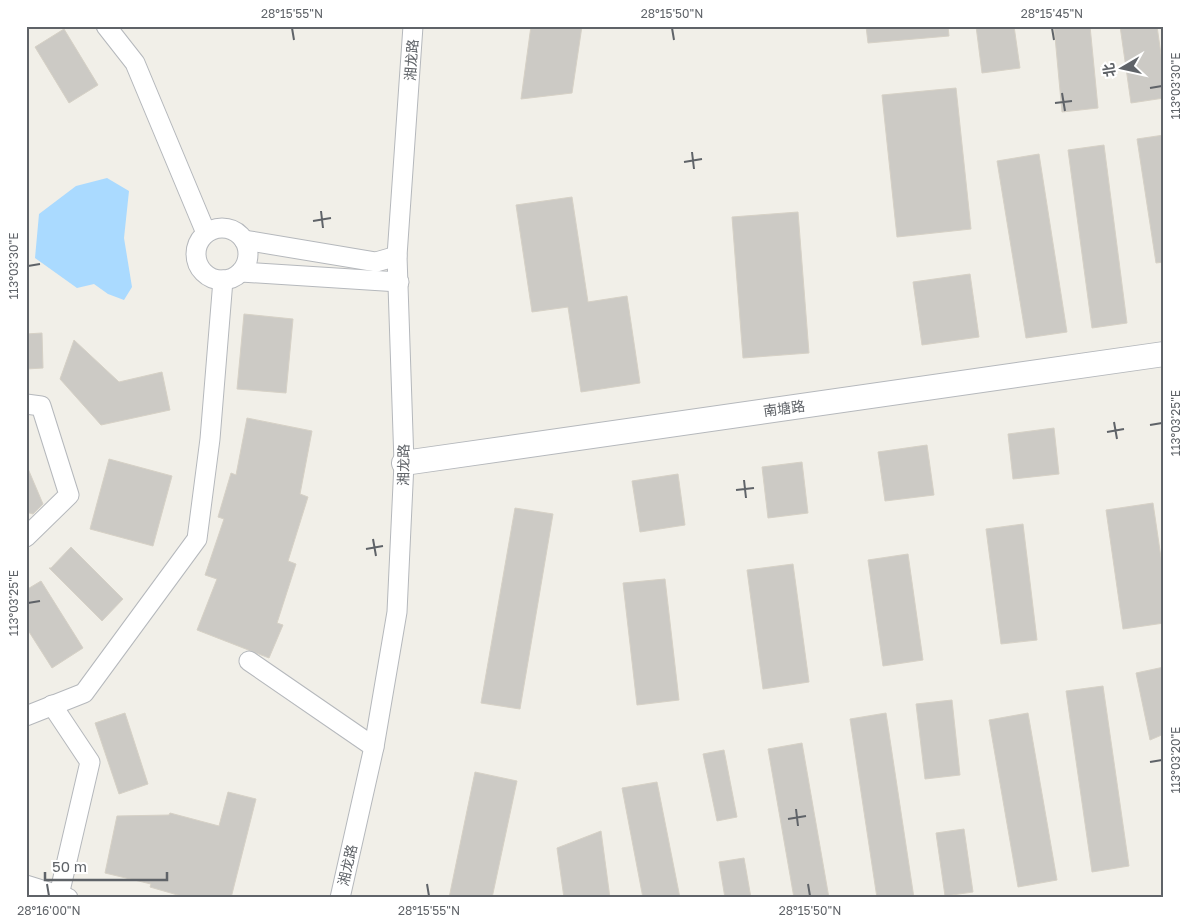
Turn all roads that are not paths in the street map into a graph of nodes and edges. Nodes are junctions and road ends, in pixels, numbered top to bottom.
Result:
1 (106, 26) edge
2 (413, 26) edge
3 (206, 233) junction
4 (244, 240) junction
5 (397, 256) junction
6 (241, 272) junction
7 (223, 280) junction
8 (399, 282) junction
9 (1164, 354) edge
10 (26, 404) edge
11 (404, 462) junction
12 (26, 537) edge
13 (249, 661) dead end
14 (52, 705) junction
15 (26, 716) edge
16 (374, 747) junction
17 (26, 885) edge
18 (64, 896) edge
19 (340, 898) edge

1 - 3 street
2 - 5 street, 湘龙路
3 - 4 street
3 - 7 street
4 - 5 street
4 - 6 street
5 - 8 street, 湘龙路
6 - 7 street
6 - 8 street
7 - 14 street
8 - 11 street, 湘龙路
9 - 11 street, 南塘路
10 - 12 street
11 - 16 street, 湘龙路
13 - 16 street
14 - 15 street
14 - 18 street
16 - 19 street, 湘龙路
17 - 18 street

